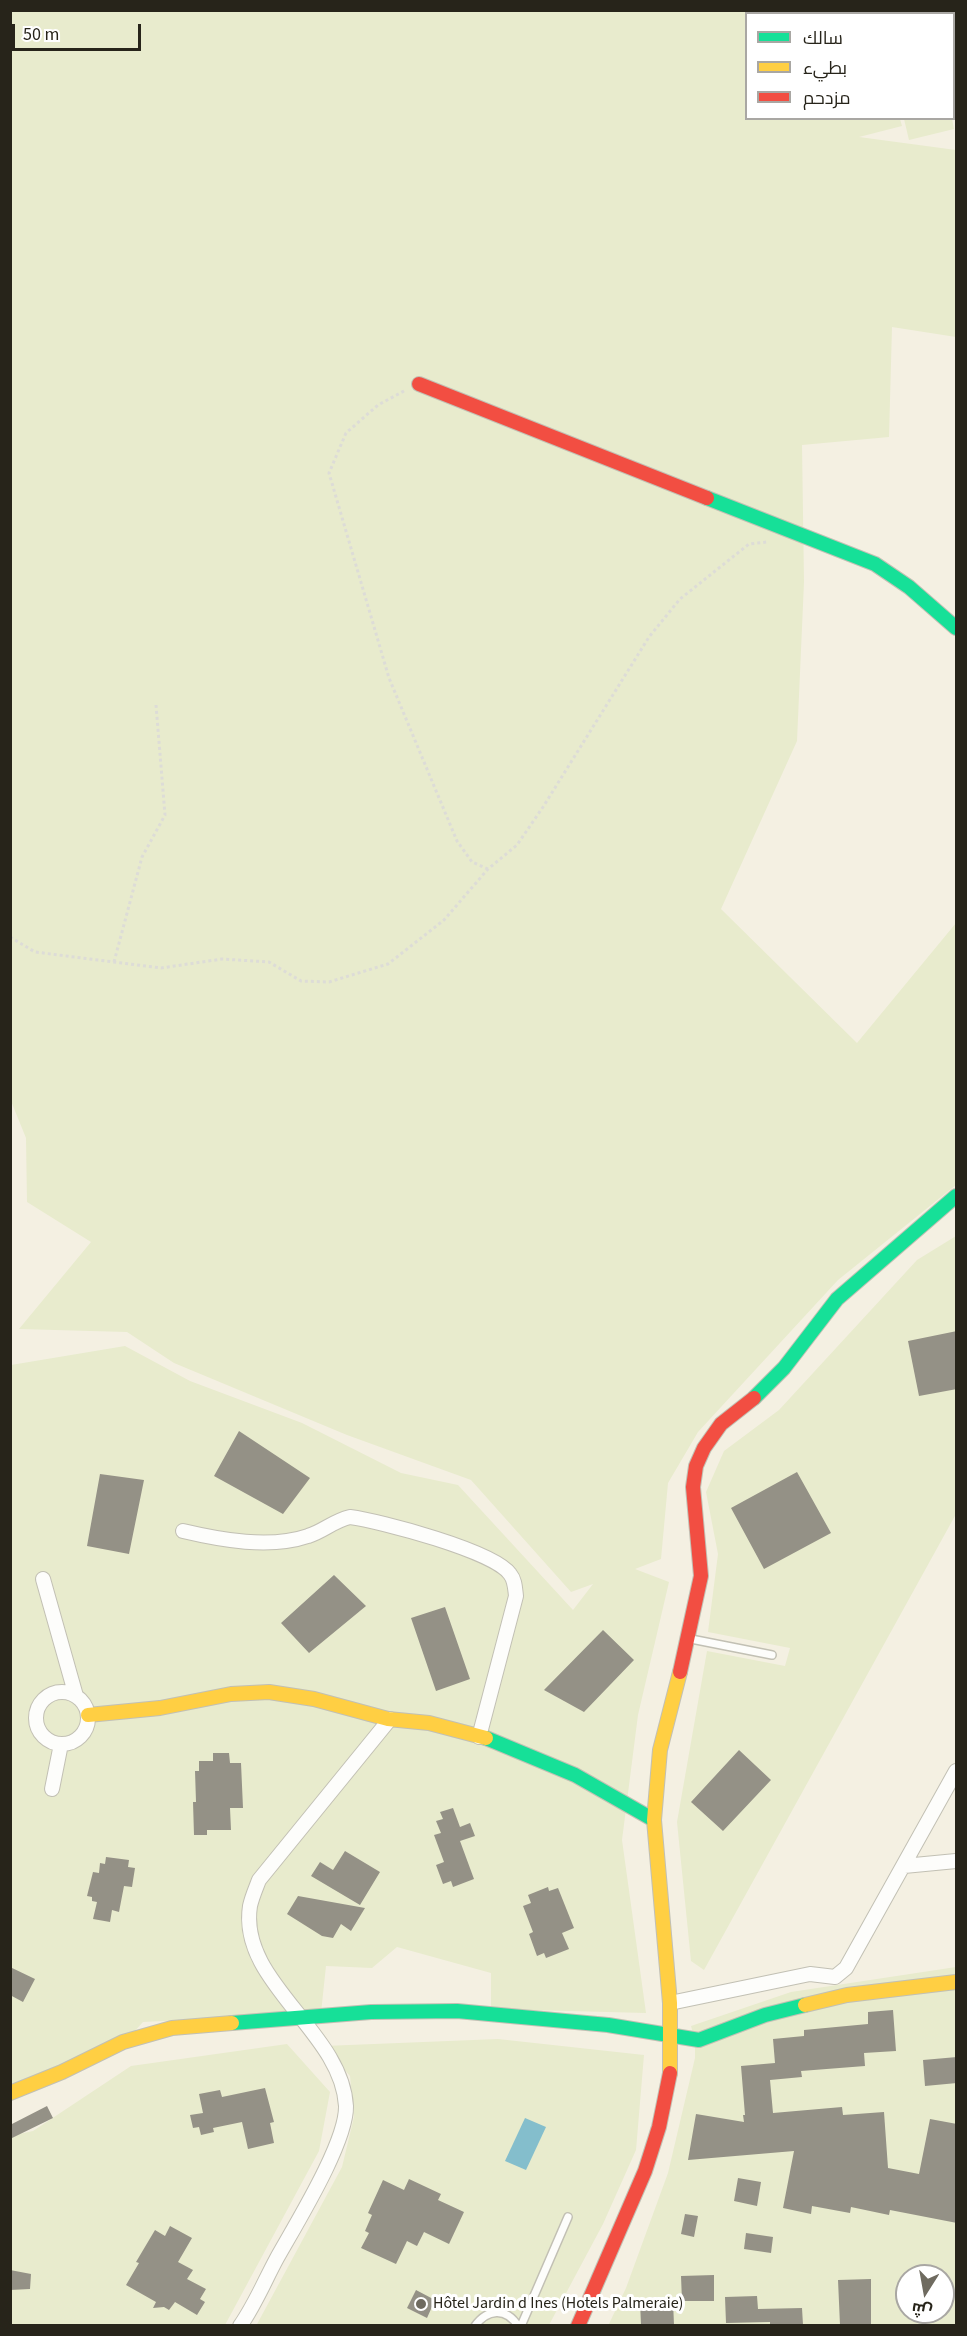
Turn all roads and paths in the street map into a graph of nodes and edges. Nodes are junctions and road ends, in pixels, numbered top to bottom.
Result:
1 (419, 384) joint
2 (770, 542) dead end
3 (957, 628) edge
4 (156, 705) dead end
5 (488, 868) junction
6 (10, 937) edge
7 (114, 962) junction
8 (957, 1196) edge
9 (183, 1531) dead end
10 (43, 1579) dead end
11 (688, 1639) junction
12 (772, 1655) dead end
13 (76, 1696) junction
14 (88, 1716) junction
15 (390, 1719) junction
16 (478, 1737) junction
17 (61, 1744) junction
18 (957, 1771) edge
19 (52, 1789) dead end
20 (654, 1820) junction
21 (957, 1861) edge
22 (904, 1866) junction
23 (957, 1982) edge
24 (670, 2003) junction
25 (303, 2018) junction
26 (671, 2037) junction
27 (10, 2093) edge
28 (568, 2217) dead end
29 (240, 2325) edge
30 (475, 2325) edge
31 (519, 2325) edge
32 (578, 2325) edge

1 - 3 street
1 - 5 path
2 - 5 path
4 - 7 path
5 - 7 path
6 - 7 path
8 - 11 street
9 - 16 street
10 - 13 street
11 - 12 lane
11 - 20 street
13 - 14 street
13 - 17 street
14 - 15 street
14 - 17 street
15 - 16 street
15 - 25 street
16 - 20 street
17 - 19 street
18 - 22 street
20 - 24 street
21 - 22 street
22 - 24 street
23 - 26 street
24 - 26 street
25 - 26 street
25 - 27 street
25 - 29 street
26 - 32 street
28 - 31 lane
30 - 31 lane

